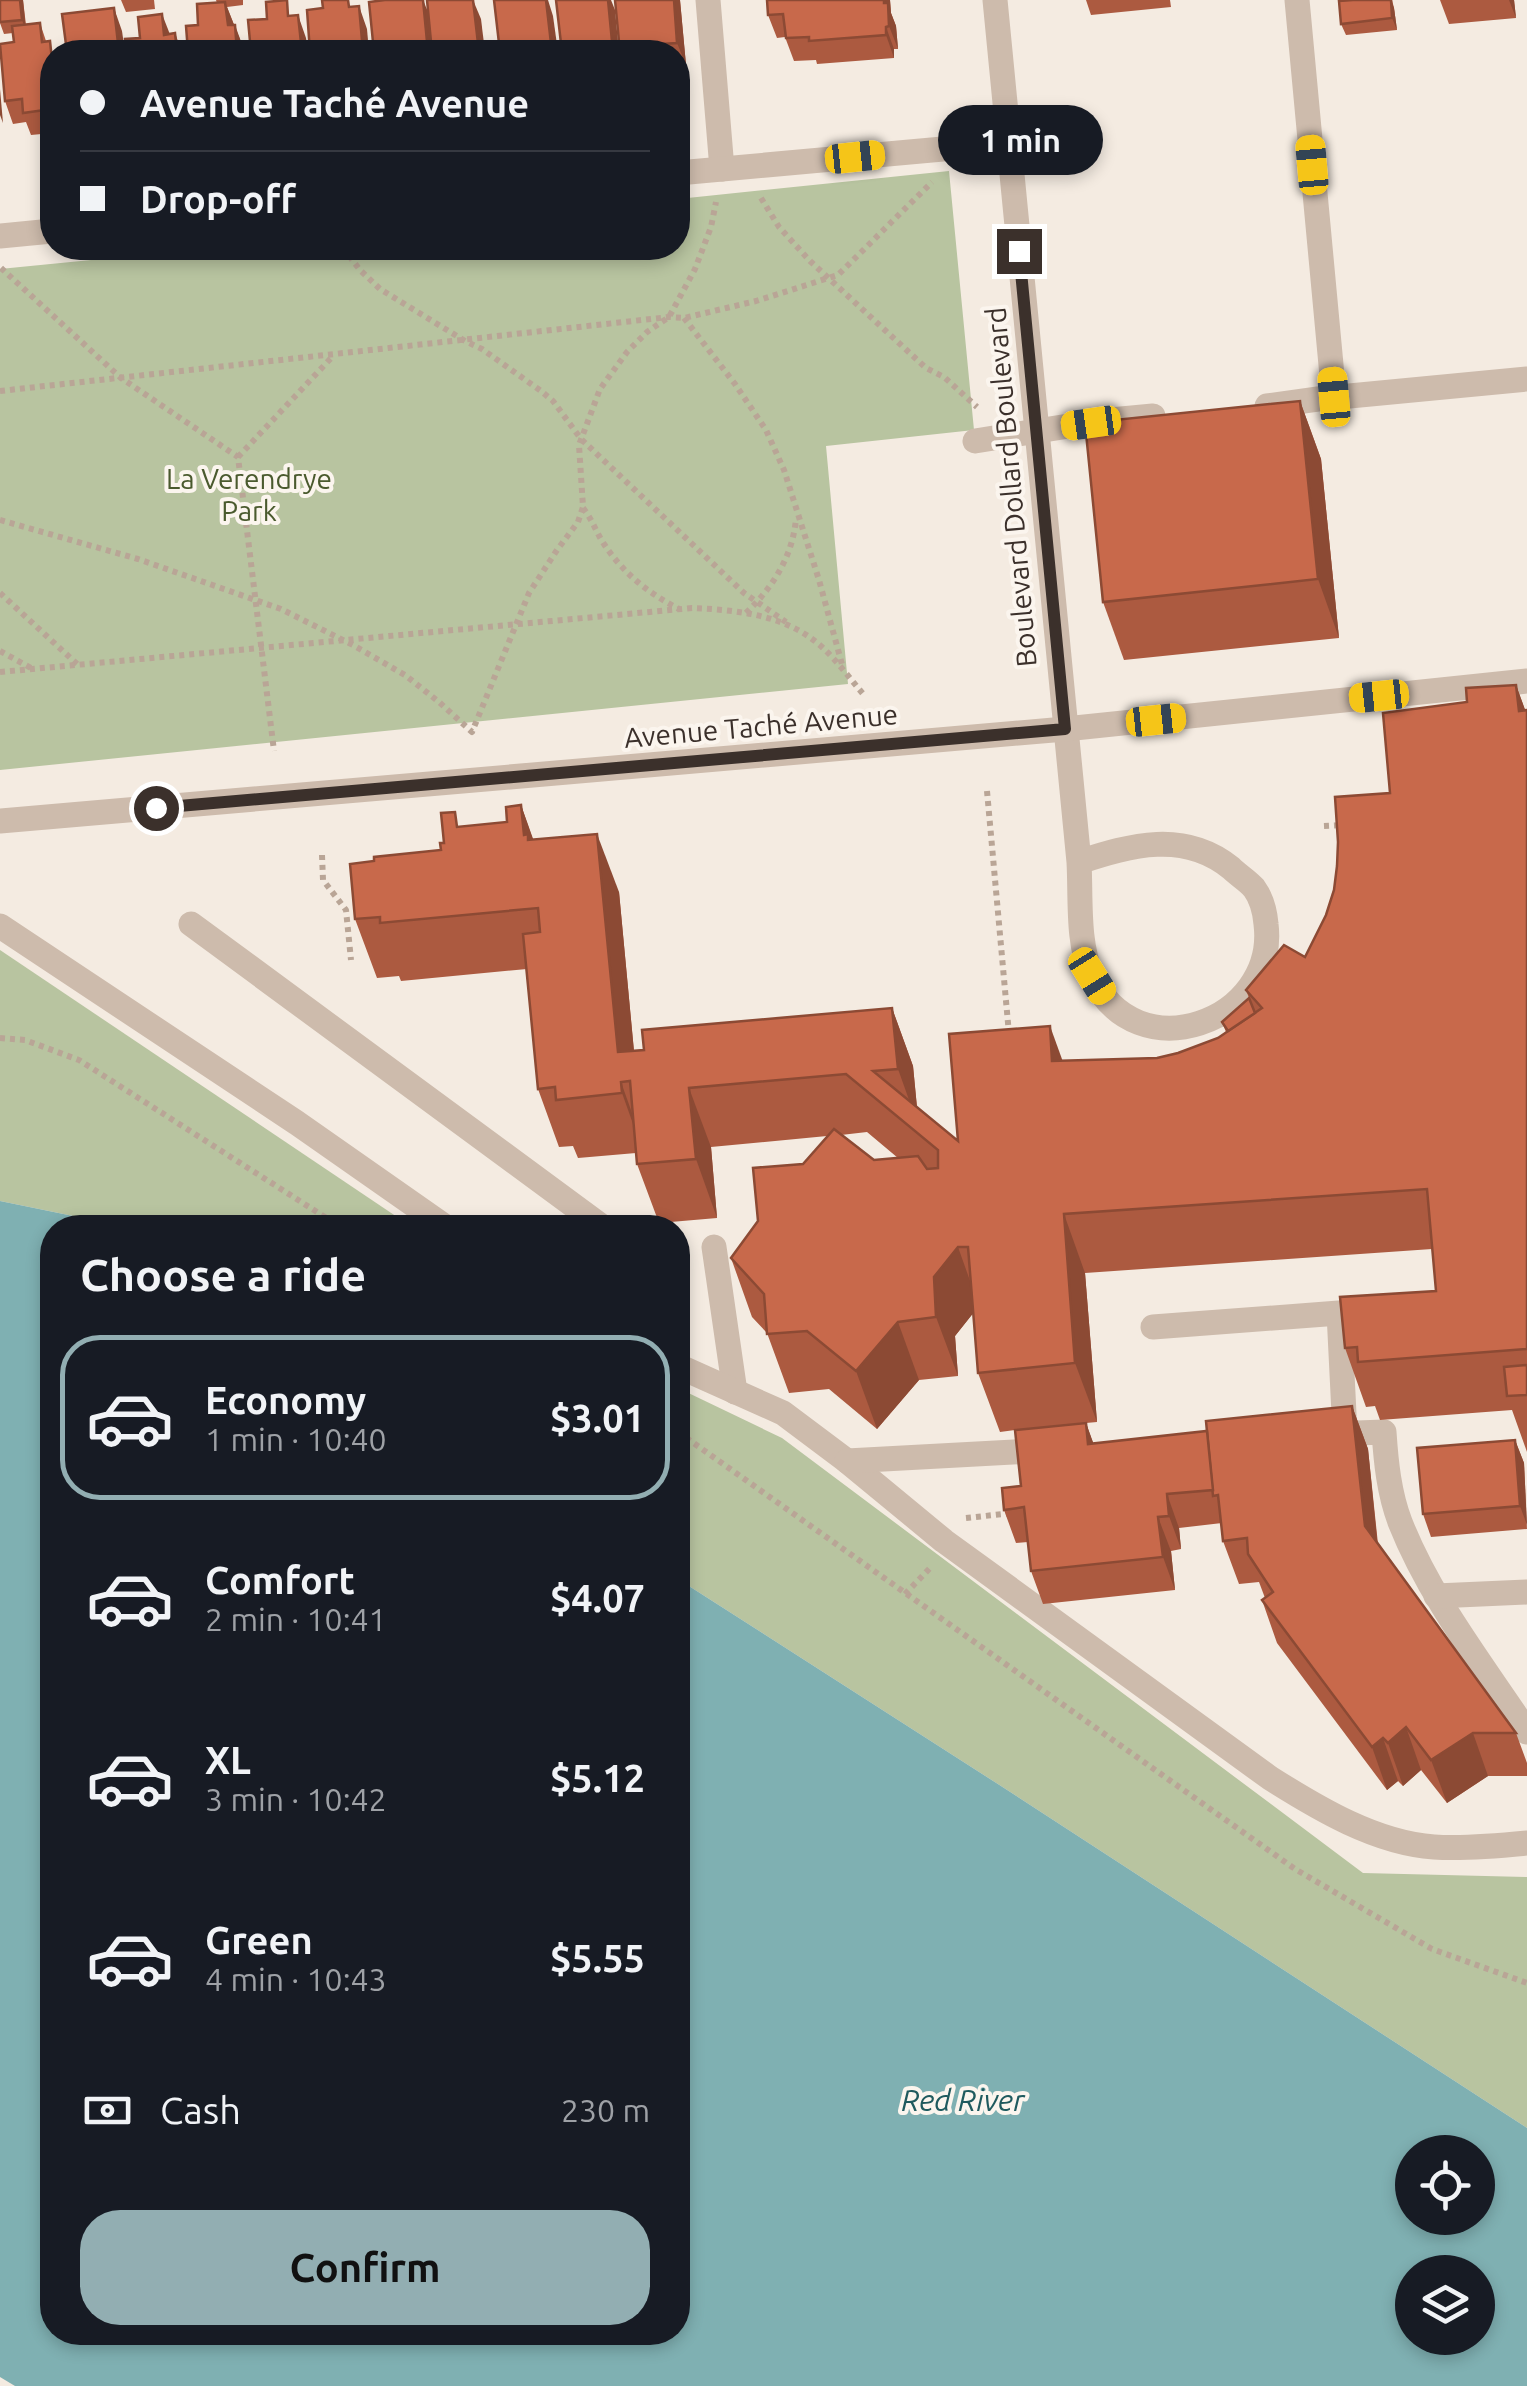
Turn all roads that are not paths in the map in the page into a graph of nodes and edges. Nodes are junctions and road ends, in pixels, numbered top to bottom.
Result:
1 (708, 0) edge
2 (995, 0) edge
3 (1296, 0) edge
4 (1009, 143) junction
5 (735, 168) junction
6 (690, 173) edge
7 (40, 232) edge
8 (0, 236) edge
9 (1527, 379) edge
10 (1334, 397) junction
11 (1234, 409) edge
12 (1170, 415) edge
13 (1036, 431) junction
14 (974, 441) dead end
15 (1527, 681) edge
16 (1065, 729) junction
17 (0, 821) edge
18 (1079, 862) junction
19 (191, 924) dead end
20 (0, 926) edge
21 (428, 1215) edge
22 (586, 1215) edge
23 (714, 1247) dead end
24 (1152, 1327) dead end
25 (690, 1371) edge
26 (736, 1392) junction
27 (1345, 1434) junction
28 (1305, 1436) edge
29 (1066, 1449) edge
30 (847, 1461) junction
31 (1527, 1592) edge
32 (1436, 1596) junction
33 (1527, 1732) edge
34 (1527, 1842) edge

1 - 5 street
2 - 4 street, Boulevard Dollard Boulevard
3 - 10 street
4 - 5 street
4 - 13 street, Boulevard Dollard Boulevard
5 - 6 street
7 - 8 street
9 - 10 street
10 - 11 street
12 - 13 street
13 - 14 street
13 - 16 street, Boulevard Dollard Boulevard
15 - 16 street, Avenue Taché Avenue
16 - 17 street, Avenue Taché Avenue
16 - 18 street, Boulevard Dollard Boulevard
18 - 18 street
19 - 22 street
20 - 21 street
23 - 26 street
24 - 27 street
25 - 26 street
26 - 30 street
27 - 28 street
27 - 32 street
29 - 30 street
30 - 34 street
31 - 32 street
32 - 33 street

